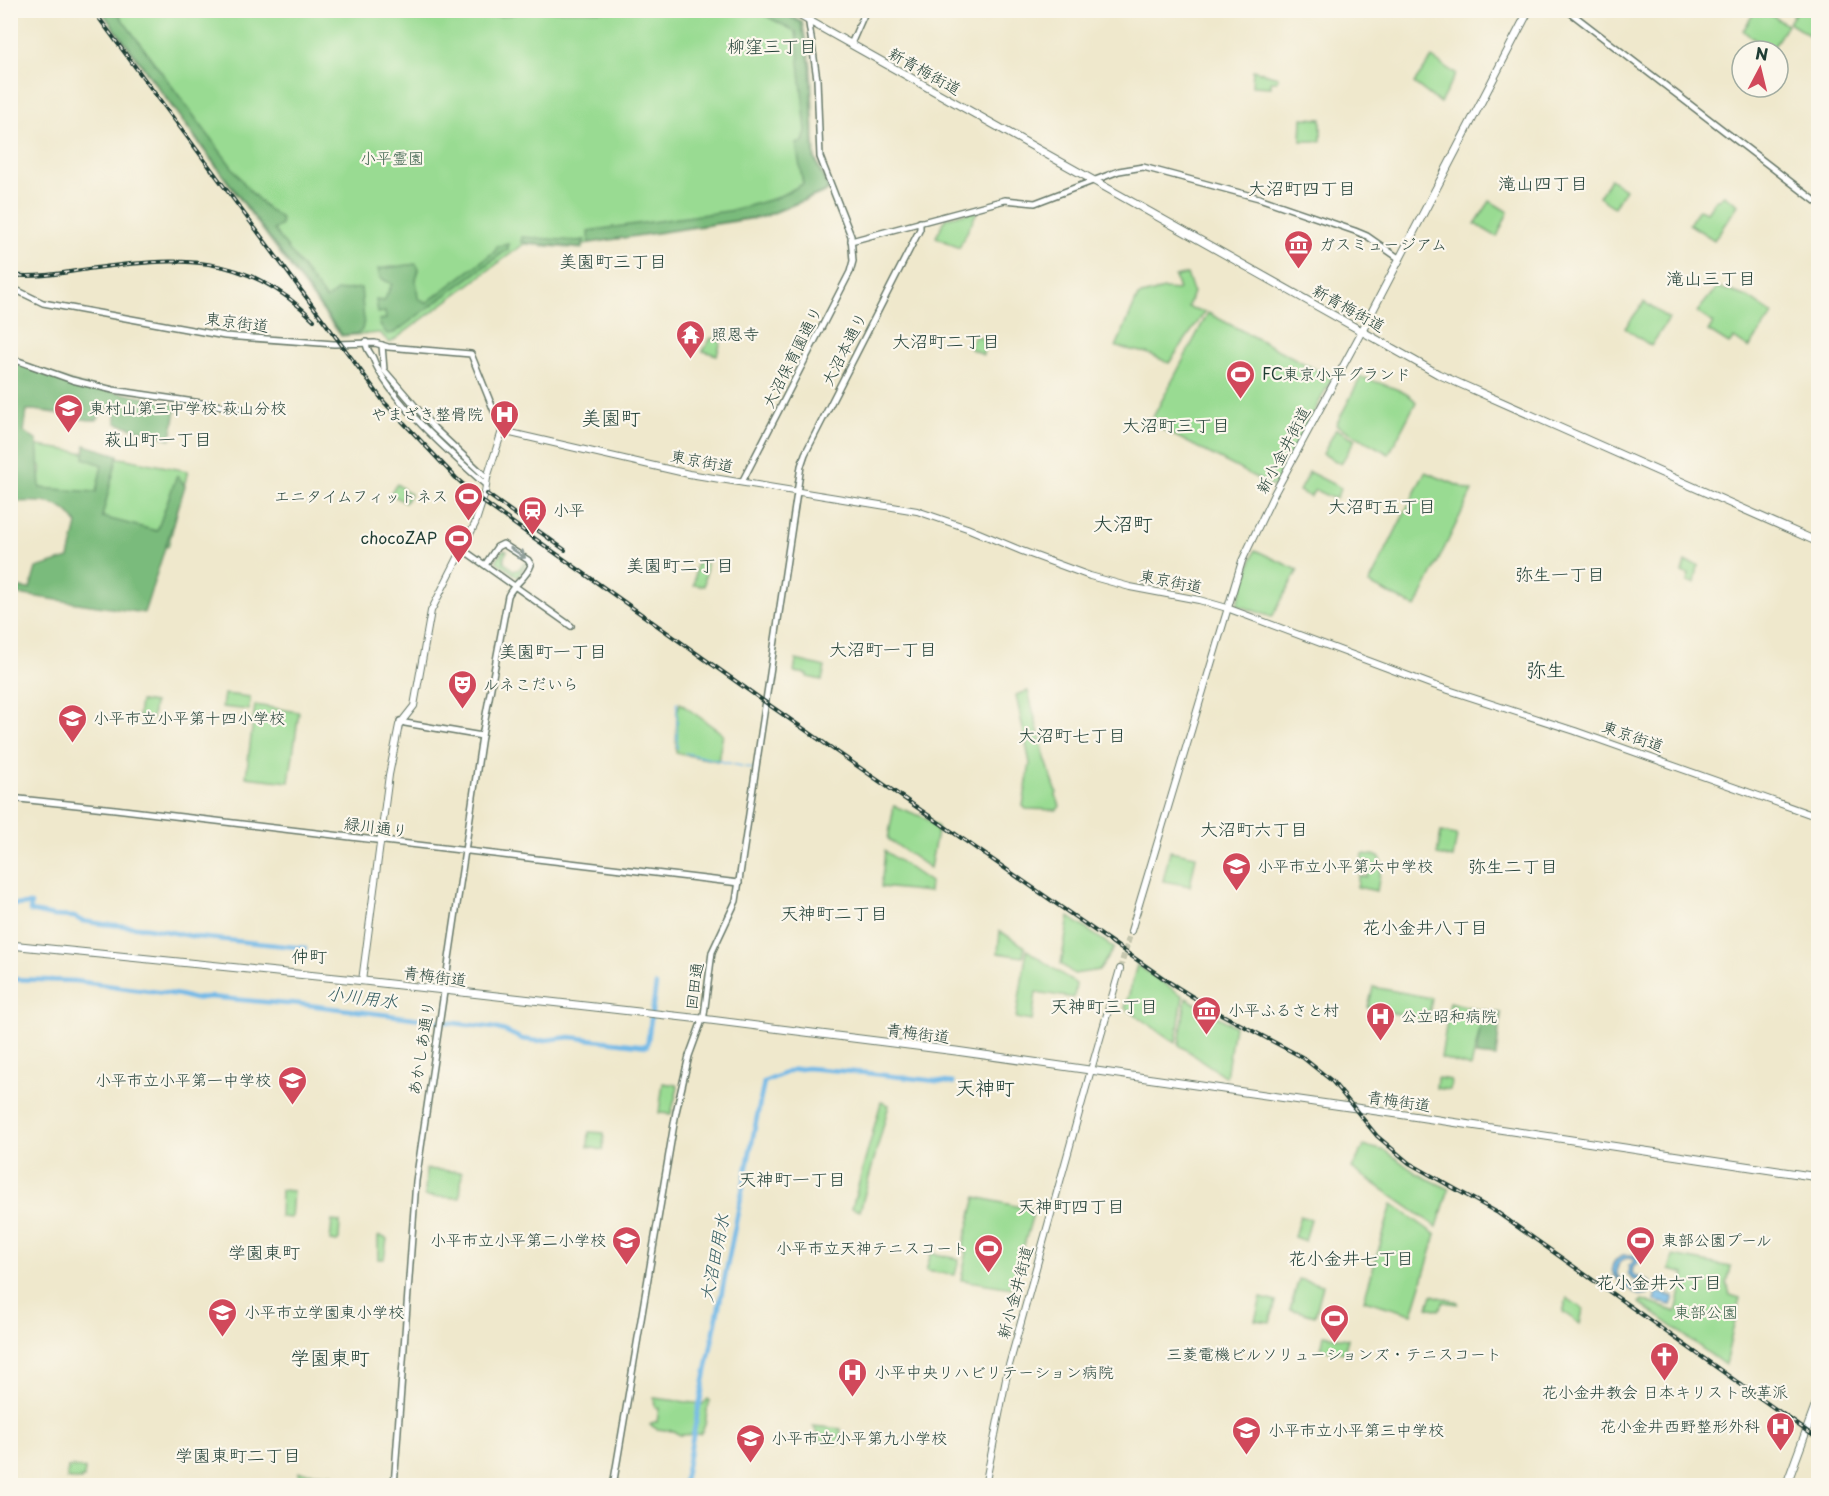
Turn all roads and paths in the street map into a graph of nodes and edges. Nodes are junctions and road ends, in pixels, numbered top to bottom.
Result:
1 (790, 10) edge
2 (807, 10) edge
3 (866, 10) edge
4 (1529, 10) edge
5 (1567, 10) edge
6 (807, 20) junction
7 (851, 45) junction
8 (1094, 181) junction
9 (1818, 203) edge
10 (920, 222) junction
11 (851, 241) junction
12 (1400, 258) junction
13 (10, 287) edge
14 (1362, 331) junction
15 (366, 342) junction
16 (382, 345) junction
17 (10, 358) edge
18 (249, 410) dead end
19 (502, 431) junction
20 (486, 481) junction
21 (742, 482) junction
22 (797, 491) junction
23 (1818, 542) edge
24 (462, 549) junction
25 (485, 565) junction
26 (515, 585) junction
27 (1227, 608) junction
28 (571, 626) dead end
29 (400, 721) junction
30 (482, 736) junction
31 (10, 798) edge
32 (1818, 818) edge
33 (381, 841) junction
34 (465, 851) junction
35 (739, 883) junction
36 (1131, 931) tunnel mouth
37 (10, 945) edge
38 (1120, 969) tunnel mouth
39 (362, 981) junction
40 (444, 991) junction
41 (703, 1019) junction
42 (1092, 1070) junction
43 (1818, 1178) edge
44 (1818, 1399) edge
45 (394, 1485) edge
46 (613, 1485) edge
47 (985, 1485) edge
48 (1786, 1485) edge

1 - 6 main road, 新青梅街道
2 - 6 street, 大沼保育園通り
3 - 7 street
4 - 12 main road, 新小金井街道
5 - 9 street
6 - 7 main road, 新青梅街道
6 - 11 street, 大沼保育園通り
7 - 8 main road, 新青梅街道
8 - 10 street
8 - 12 street
8 - 14 main road, 新青梅街道
10 - 11 street
10 - 22 street, 大沼本通り
11 - 21 street, 大沼保育園通り
12 - 14 main road, 新小金井街道
13 - 15 street, 東京街道
14 - 23 main road, 新青梅街道
14 - 27 main road, 新小金井街道
15 - 16 street, 東京街道
15 - 20 street
16 - 19 street, 東京街道
16 - 20 street
17 - 18 street
19 - 20 main road
19 - 21 main road, 東京街道
20 - 24 main road
21 - 22 main road, 東京街道
22 - 27 main road, 東京街道
22 - 35 street, 回田通
24 - 25 street
24 - 29 main road
25 - 26 street
25 -> 26 street, あかしあ通り
26 - 28 street
26 - 30 street, あかしあ通り
27 - 32 main road, 東京街道
27 - 36 main road, 新小金井街道
29 - 30 street
29 - 33 main road
30 - 34 street, あかしあ通り
31 - 33 street, 緑川通り
33 - 34 street, 緑川通り
33 - 39 main road
34 - 35 street, 緑川通り
34 - 40 street, あかしあ通り
35 - 41 street, 回田通
37 - 39 main road, 青梅街道
38 - 42 main road, 新小金井街道
39 - 40 main road, 青梅街道
40 - 41 main road, 青梅街道
40 - 45 street, あかしあ通り
41 - 42 main road, 青梅街道
41 - 46 street, 回田通
42 - 43 main road, 青梅街道
42 - 47 main road, 新小金井街道
44 - 48 main road

